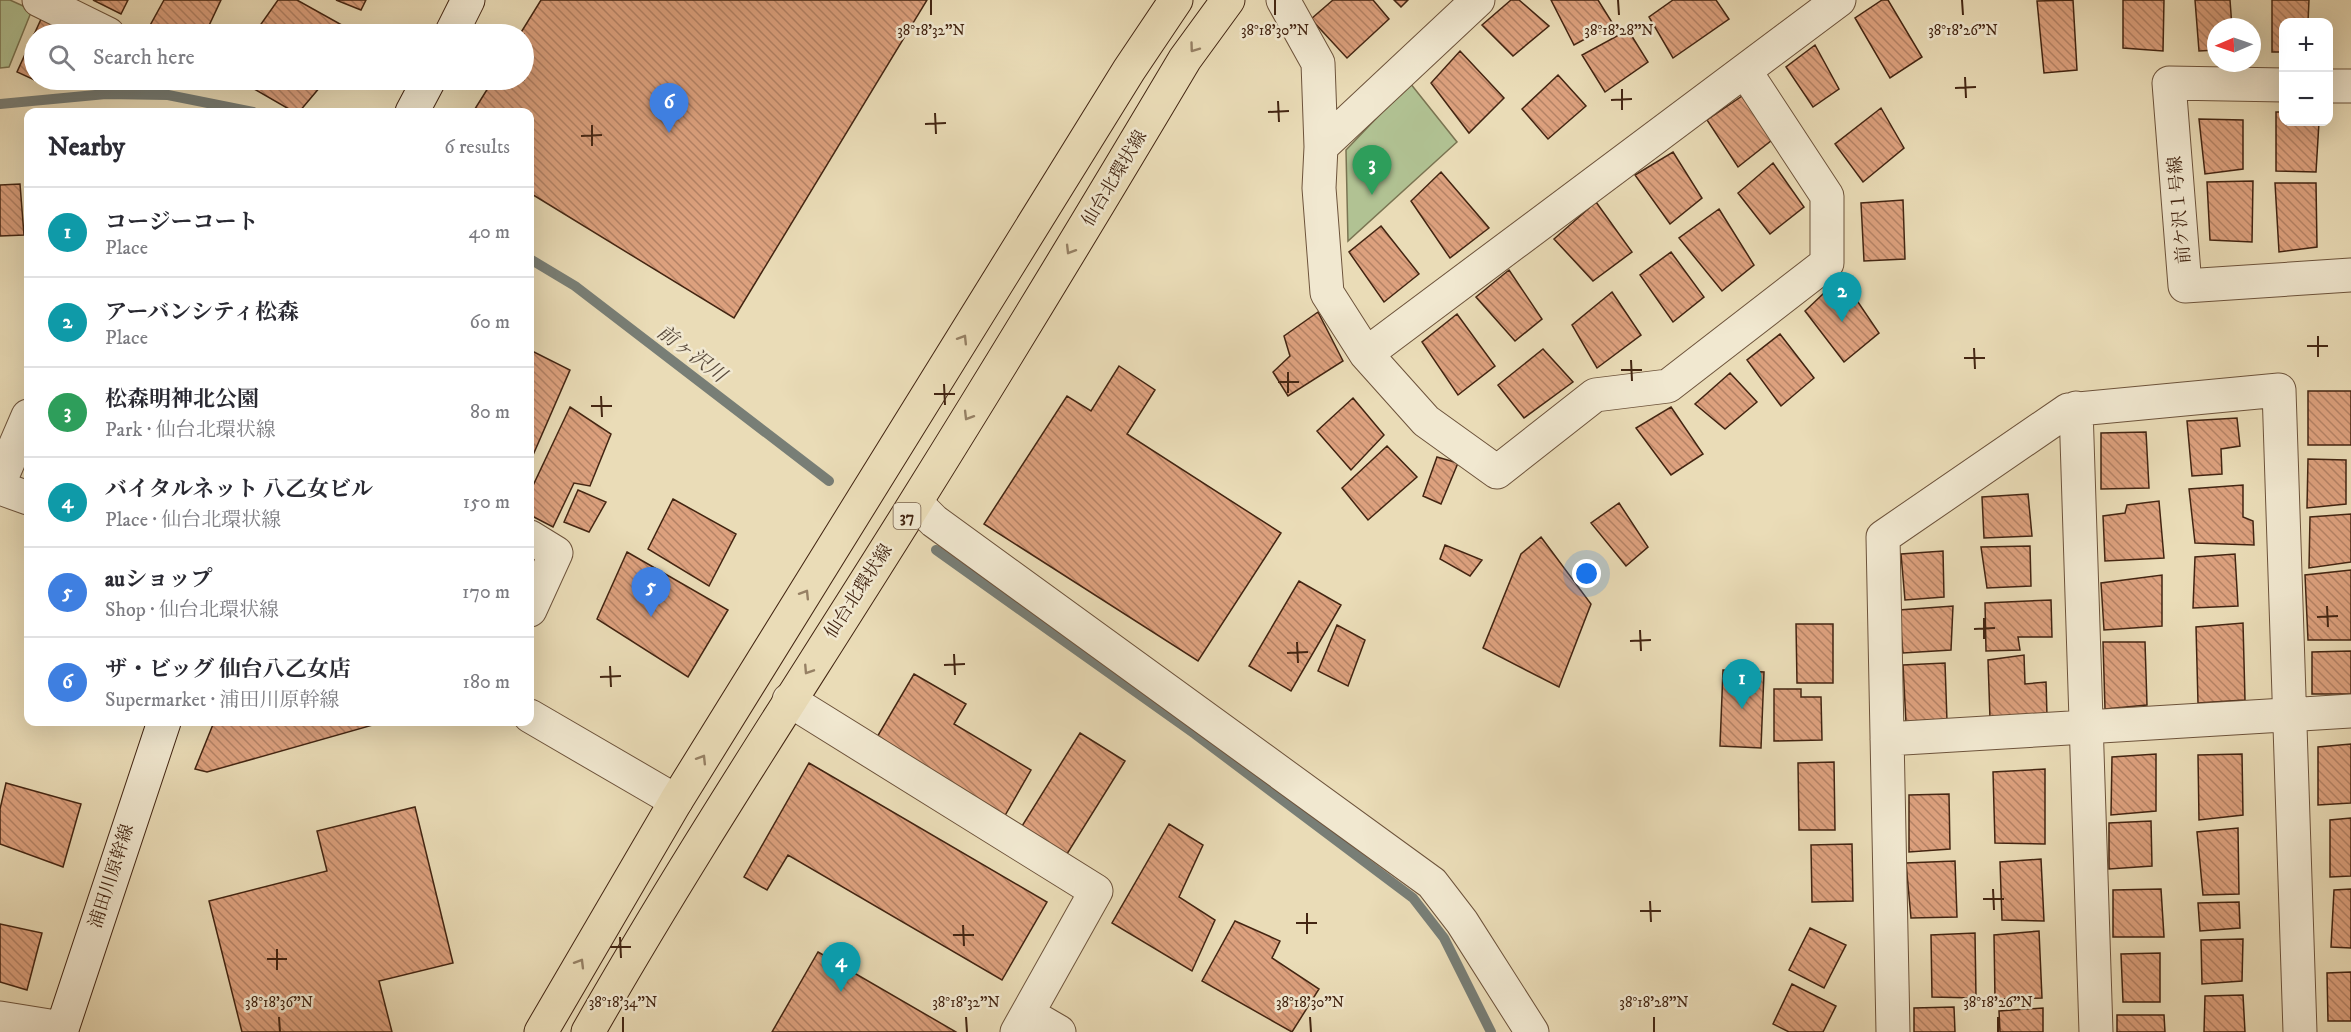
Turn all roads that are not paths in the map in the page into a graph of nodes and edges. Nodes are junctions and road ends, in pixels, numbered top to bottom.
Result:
1 (39, 0) edge
2 (468, 0) edge
3 (1176, 0) edge
4 (1228, 0) edge
5 (1283, 0) edge
6 (1478, 0) edge
7 (1839, 0) edge
8 (88, 24) edge
9 (456, 24) edge
10 (1745, 71) junction
11 (2351, 73) edge
12 (2279, 85) edge
13 (2333, 86) edge
14 (2351, 86) edge
15 (424, 90) edge
16 (414, 108) edge
17 (1322, 147) junction
18 (2351, 275) edge
19 (1366, 354) junction
20 (2076, 408) junction
21 (24, 425) edge
22 (0, 481) edge
23 (0, 488) edge
24 (24, 497) edge
25 (916, 502) junction
26 (534, 539) edge
27 (534, 601) edge
28 (789, 700) junction
29 (2351, 711) edge
30 (2290, 715) junction
31 (534, 718) edge
32 (163, 726) edge
33 (2085, 727) junction
34 (1887, 739) junction
35 (676, 801) junction
36 (0, 1018) edge
37 (1023, 1023) edge
38 (65, 1031) edge
39 (541, 1032) edge
40 (588, 1032) edge
41 (1059, 1032) edge
42 (1532, 1032) edge
43 (1893, 1032) edge
44 (2096, 1032) edge
45 (2301, 1032) edge

1 - 8 street
2 - 9 street
35 -> 3 main road
4 -> 25 main road, 仙台北環状線 / 37
5 - 17 street
6 - 17 street
7 - 10 street
10 - 19 street
10 - 19 street
11 - 14 street
12 - 18 street, 前ケ沢１号線
13 - 14 street
15 - 16 street
17 - 19 street
20 - 30 street
20 - 33 street
20 - 34 street
21 - 22 street
23 - 24 street
25 -> 28 main road, 仙台北環状線 / 37
25 - 42 street
26 - 27 street
28 - 37 street
28 - 40 main road, 仙台北環状線 / 37
29 - 30 street
30 - 33 street
30 - 45 street
31 - 35 street
32 - 38 street, 浦田川原幹線
33 - 34 street
33 - 44 street
34 - 43 street
39 -> 35 main road
36 - 38 street
37 - 41 street

